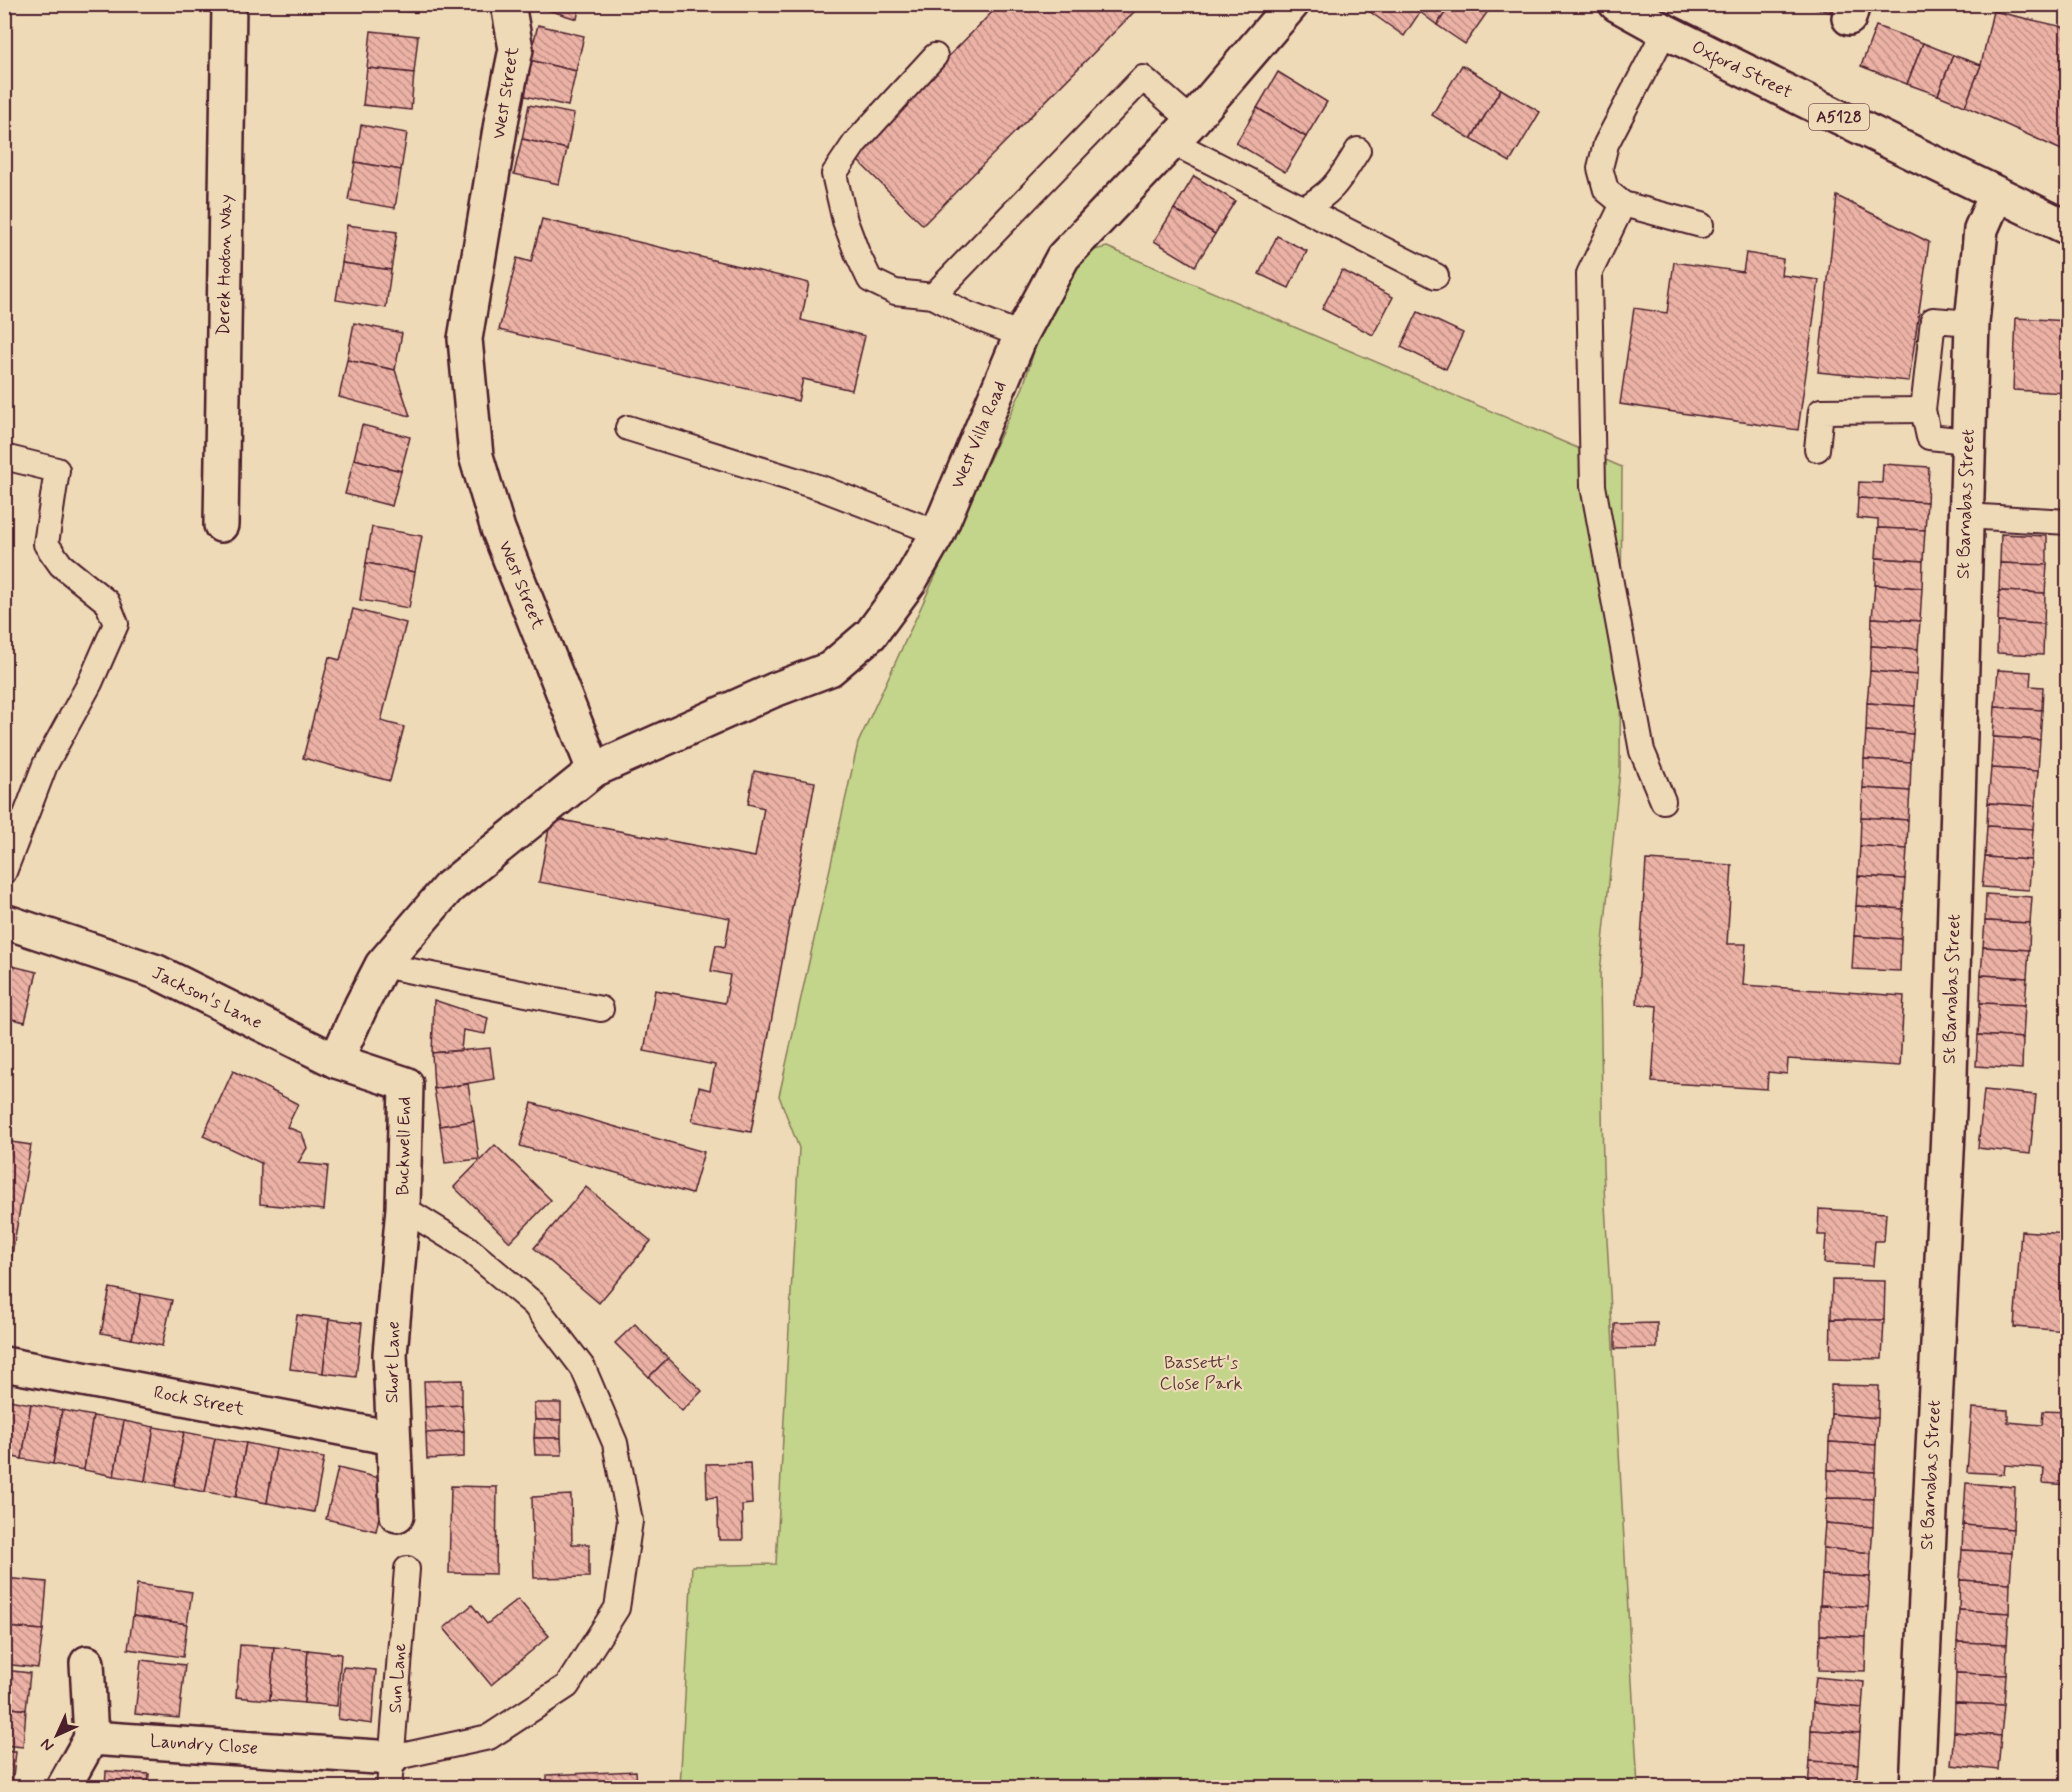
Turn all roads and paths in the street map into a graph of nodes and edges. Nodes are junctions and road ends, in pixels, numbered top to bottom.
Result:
1 (229, 4) edge
2 (508, 4) edge
3 (1292, 4) edge
4 (1616, 4) edge
5 (1665, 31) junction
6 (935, 56) dead end
7 (1182, 131) junction
8 (1358, 150) dead end
9 (1996, 195) junction
10 (1623, 204) junction
11 (1303, 209) junction
12 (1701, 225) dead end
13 (2066, 227) edge
14 (1436, 276) dead end
15 (933, 296) junction
16 (1972, 323) junction
17 (1021, 335) junction
18 (1923, 410) junction
19 (628, 428) dead end
20 (1967, 441) junction
21 (1817, 449) dead end
22 (4, 457) edge
23 (1965, 516) junction
24 (2067, 522) edge
25 (221, 525) dead end
26 (938, 533) junction
27 (594, 770) junction
28 (1663, 801) dead end
29 (4, 872) edge
30 (4, 921) edge
31 (382, 965) junction
32 (601, 1010) dead end
33 (336, 1061) junction
34 (406, 1084) joint
35 (403, 1208) junction
36 (4, 1364) edge
37 (393, 1438) junction
38 (397, 1515) dead end
39 (407, 1569) dead end
40 (87, 1663) dead end
41 (92, 1738) junction
42 (391, 1773) edge
43 (63, 1788) edge
44 (1917, 1788) edge

1 - 25 street, Derek Hooton Way
2 - 27 street, West Street
3 - 7 street, West Villa Road
4 - 5 street, Oxford Street / A5128
5 - 9 street, Oxford Street / A5128
5 - 10 lane
6 - 15 lane
7 - 11 lane
7 - 15 lane
7 - 17 street, West Villa Road
8 - 11 lane
9 - 13 street, Oxford Street / A5128
9 - 16 street, St Barnabas Street
10 - 12 lane
10 - 28 lane
11 - 14 lane
15 - 17 lane
16 - 18 lane
16 - 20 street, St Barnabas Street
17 - 26 street, West Villa Road
18 - 20 lane
18 - 21 lane
19 - 26 lane
20 - 23 street, St Barnabas Street
22 - 29 lane
23 - 24 lane
23 - 44 street, St Barnabas Street
26 - 27 street, West Villa Road
27 - 31 street
30 - 33 street, Jackson's Lane
31 - 32 lane
31 - 33 street
33 - 34 street, Jackson's Lane
34 - 35 street, Buckwell End
35 - 37 street, Short Lane
35 - 42 lane
36 - 37 street, Rock Street
37 - 38 street, Short Lane
39 - 42 lane, Sun Lane
40 - 41 street
41 - 42 street, Laundry Close
41 - 43 street

